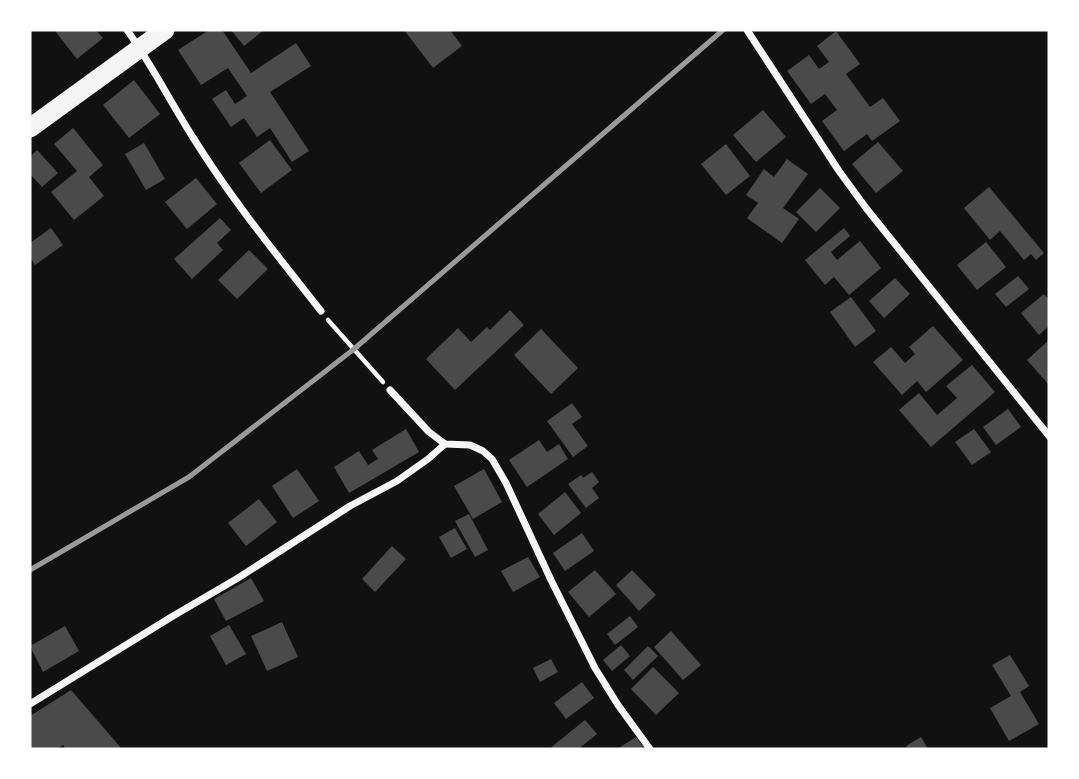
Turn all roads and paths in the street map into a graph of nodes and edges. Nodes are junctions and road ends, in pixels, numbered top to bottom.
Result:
1 (127, 30) edge
2 (165, 30) edge
3 (747, 30) edge
4 (140, 48) junction
5 (30, 128) edge
6 (321, 311) joint
7 (390, 390) joint
8 (1049, 436) edge
9 (445, 444) junction
10 (30, 704) edge
11 (650, 749) edge

1 - 4 street
2 - 4 highway
3 - 8 street
4 - 5 highway
4 - 6 street
6 - 7 path
7 - 9 street
9 - 10 street
9 - 11 street

